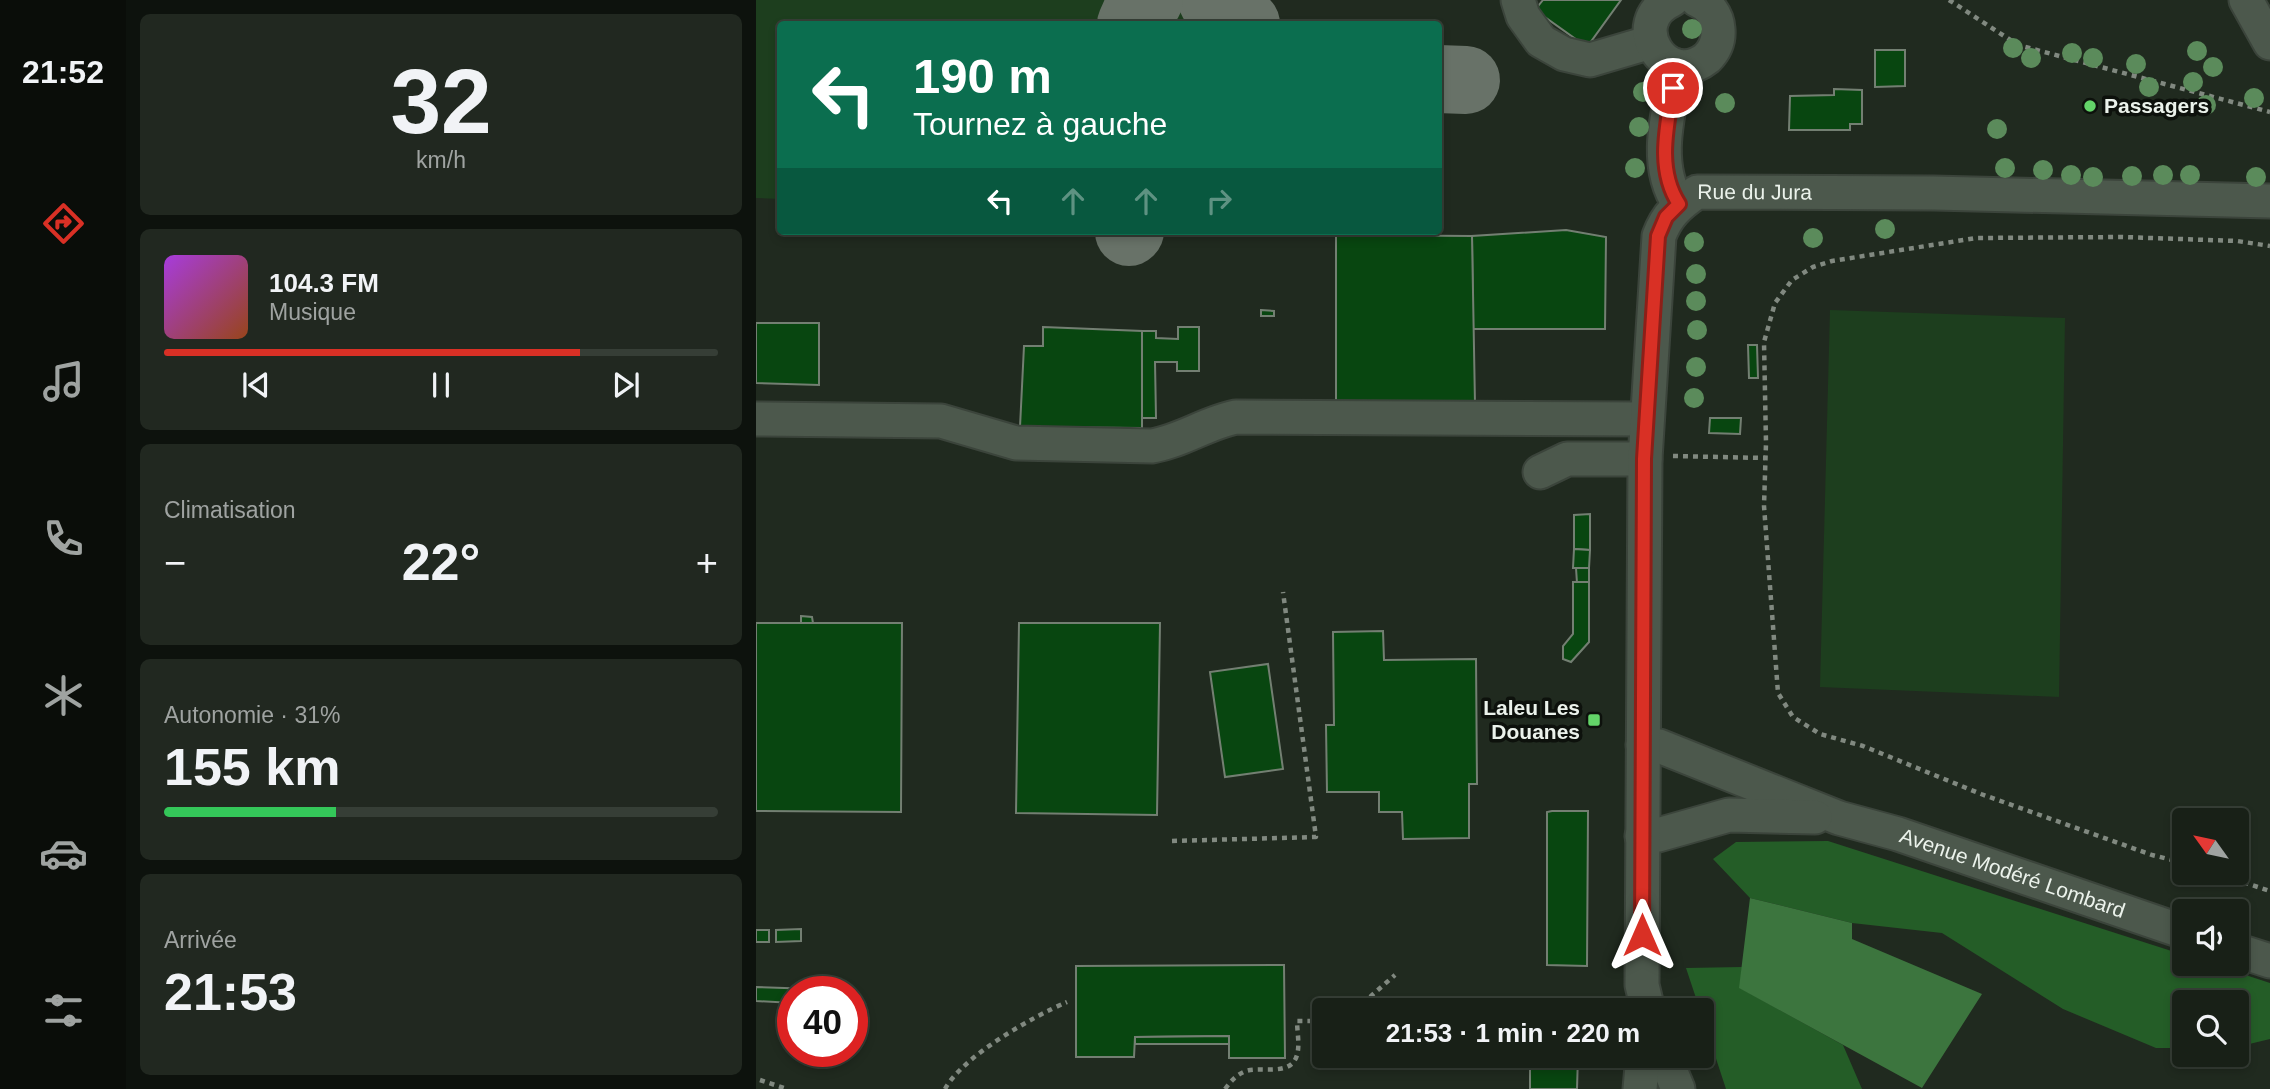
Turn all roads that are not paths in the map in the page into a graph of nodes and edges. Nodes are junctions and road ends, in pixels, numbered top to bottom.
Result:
1 (1518, 0) edge
2 (1672, 0) edge
3 (1697, 0) edge
4 (2246, 0) edge
5 (1651, 42) junction
6 (2270, 43) edge
7 (1677, 66) junction
8 (2270, 201) edge
9 (1679, 204) junction
10 (756, 419) edge
11 (1647, 419) junction
12 (1645, 457) junction
13 (1540, 472) dead end
14 (1643, 745) junction
15 (1839, 818) junction
16 (1642, 836) junction
17 (2172, 928) edge
18 (2249, 954) edge
19 (2270, 961) edge
20 (1645, 998) edge
21 (1642, 1068) edge
22 (1669, 1068) edge
23 (1640, 1089) edge
24 (1678, 1089) edge

1 - 5 street
2 - 5 street
3 - 7 street
4 - 6 street
5 - 7 street
7 - 9 street
8 - 9 street, Rue du Jura
9 - 11 street, Rue du Jura
10 - 11 street
11 - 12 street, Rue du Jura
12 - 13 street
12 - 14 street, Rue du Jura
14 - 15 street, Avenue Modéré Lombard
14 - 16 street, Rue du Jura
15 - 16 street, Avenue Modéré Lombard
15 - 17 street, Avenue Modéré Lombard
16 - 20 street, Rue du Jura
18 - 19 street
21 - 23 street
22 - 24 street

